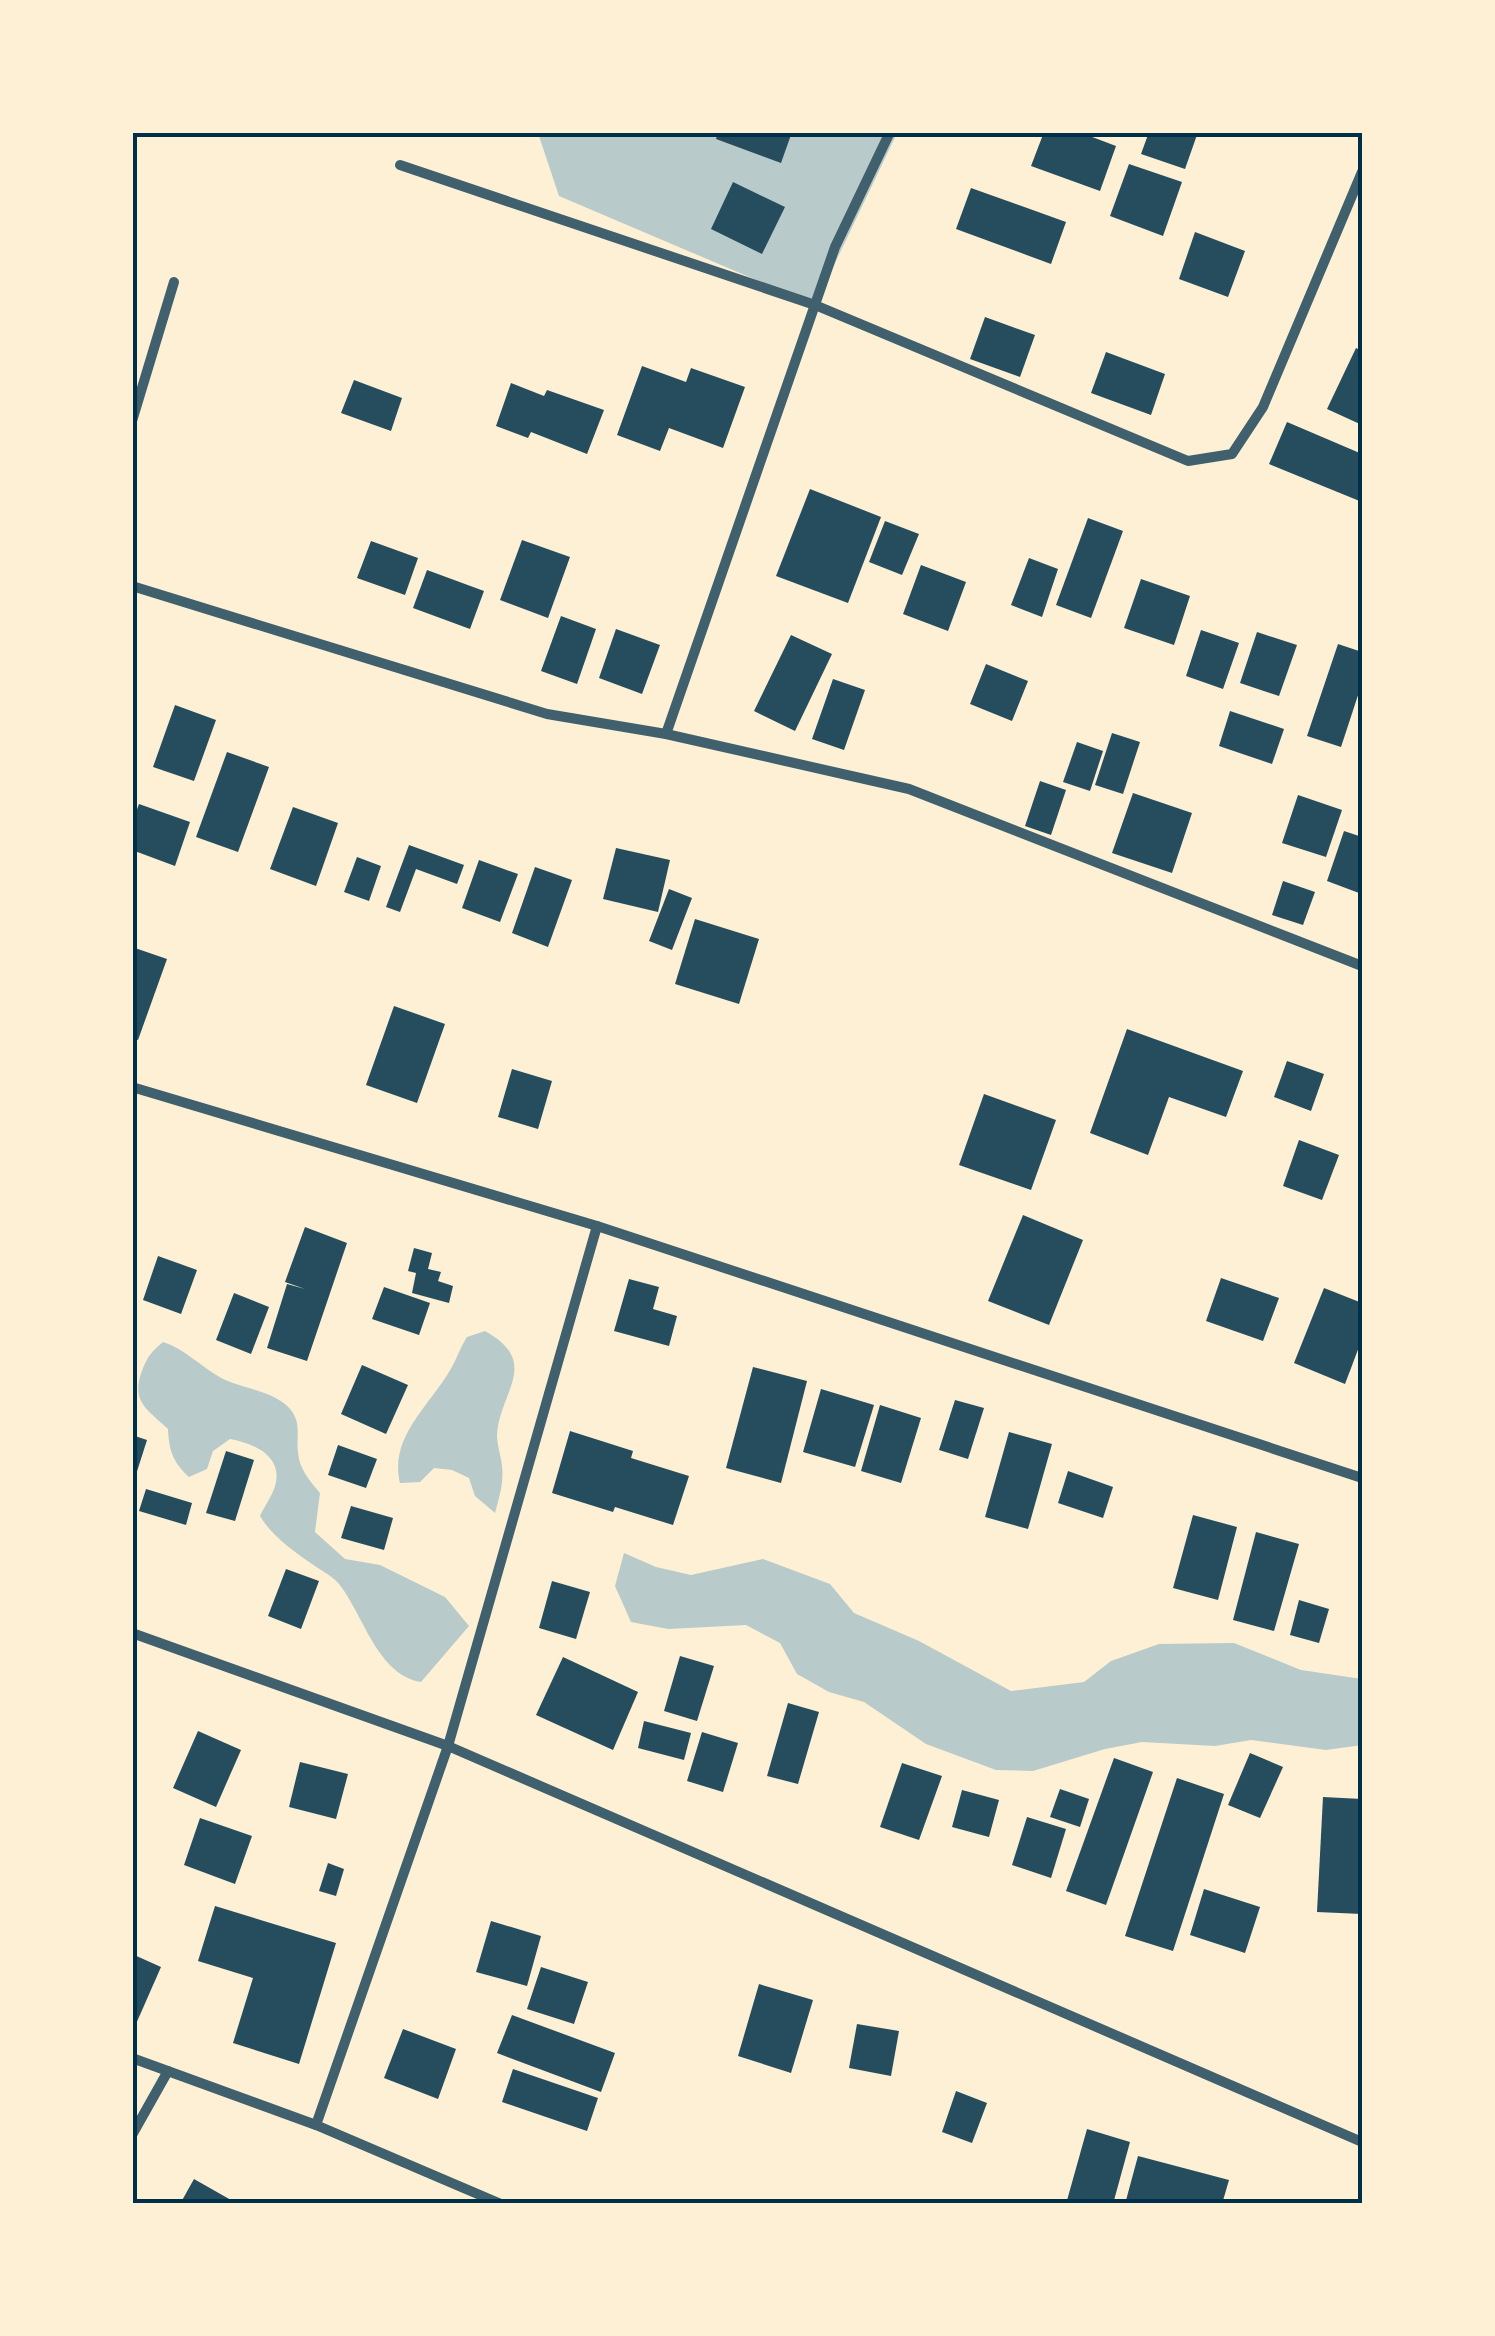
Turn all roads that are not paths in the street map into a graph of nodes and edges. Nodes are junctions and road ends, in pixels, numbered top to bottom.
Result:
1 (890, 132) edge
2 (400, 165) dead end
3 (1362, 172) edge
4 (174, 282) dead end
5 (815, 305) junction
6 (132, 422) edge
7 (132, 586) edge
8 (666, 734) junction
9 (1362, 966) edge
10 (132, 1087) edge
11 (597, 1226) junction
12 (1362, 1478) edge
13 (132, 1633) edge
14 (448, 1746) junction
15 (132, 2058) edge
16 (168, 2071) junction
17 (316, 2126) junction
18 (132, 2135) edge
19 (1362, 2142) edge
20 (501, 2204) edge

1 - 5 street
2 - 5 street
3 - 5 street
4 - 6 street
5 - 8 street
7 - 8 street
8 - 9 street
10 - 11 street
11 - 12 street
11 - 14 street
13 - 14 street
14 - 17 street
14 - 19 street
15 - 16 street
16 - 17 street
16 - 18 street
17 - 20 street

